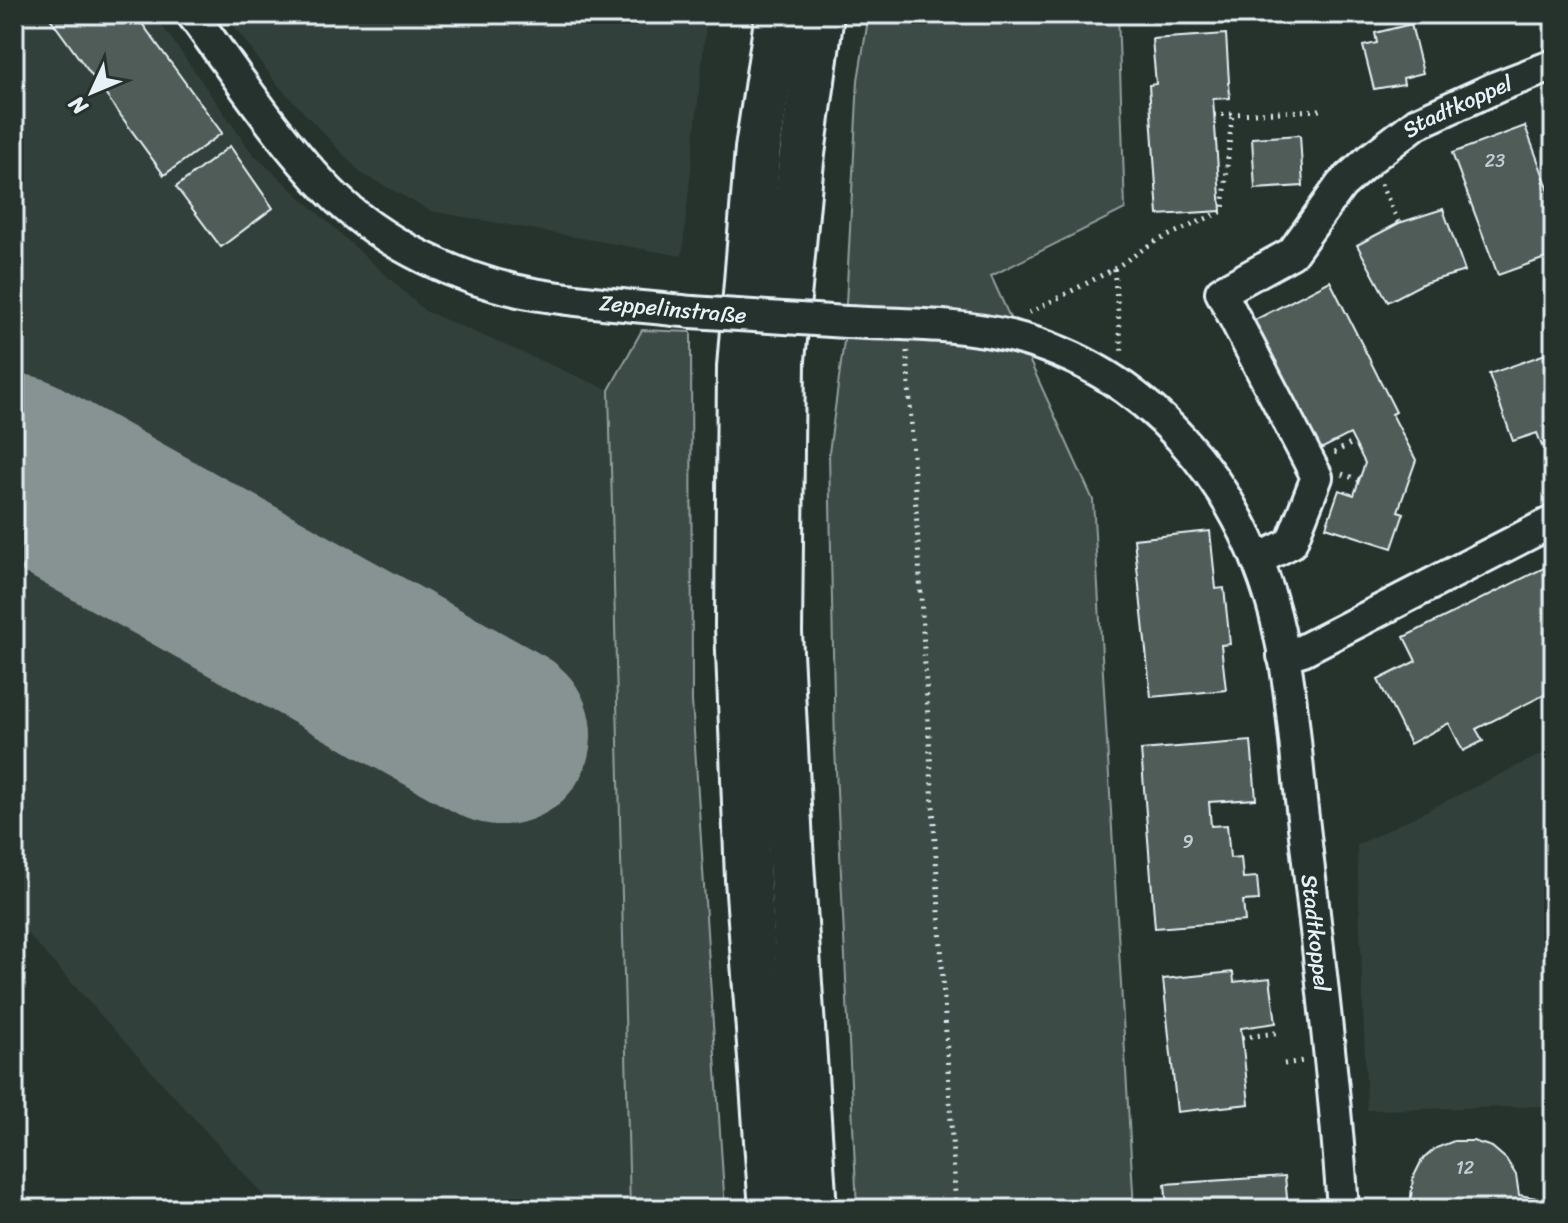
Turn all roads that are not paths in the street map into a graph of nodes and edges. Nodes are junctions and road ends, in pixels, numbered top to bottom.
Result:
1 (192, 14) edge
2 (821, 14) edge
3 (776, 21) edge
4 (1554, 65) edge
5 (1216, 482) joint
6 (1554, 521) edge
7 (1257, 560) junction
8 (1283, 656) junction
9 (772, 1209) edge
10 (814, 1209) edge
11 (1343, 1209) edge

1 - 5 street, Zeppelinstraße, bridge
2 - 10 highway
3 - 9 highway
4 - 7 street, Stadtkoppel
5 - 7 street, Stadtkoppel
6 - 8 street
7 - 8 street, Stadtkoppel
8 - 11 street, Stadtkoppel

